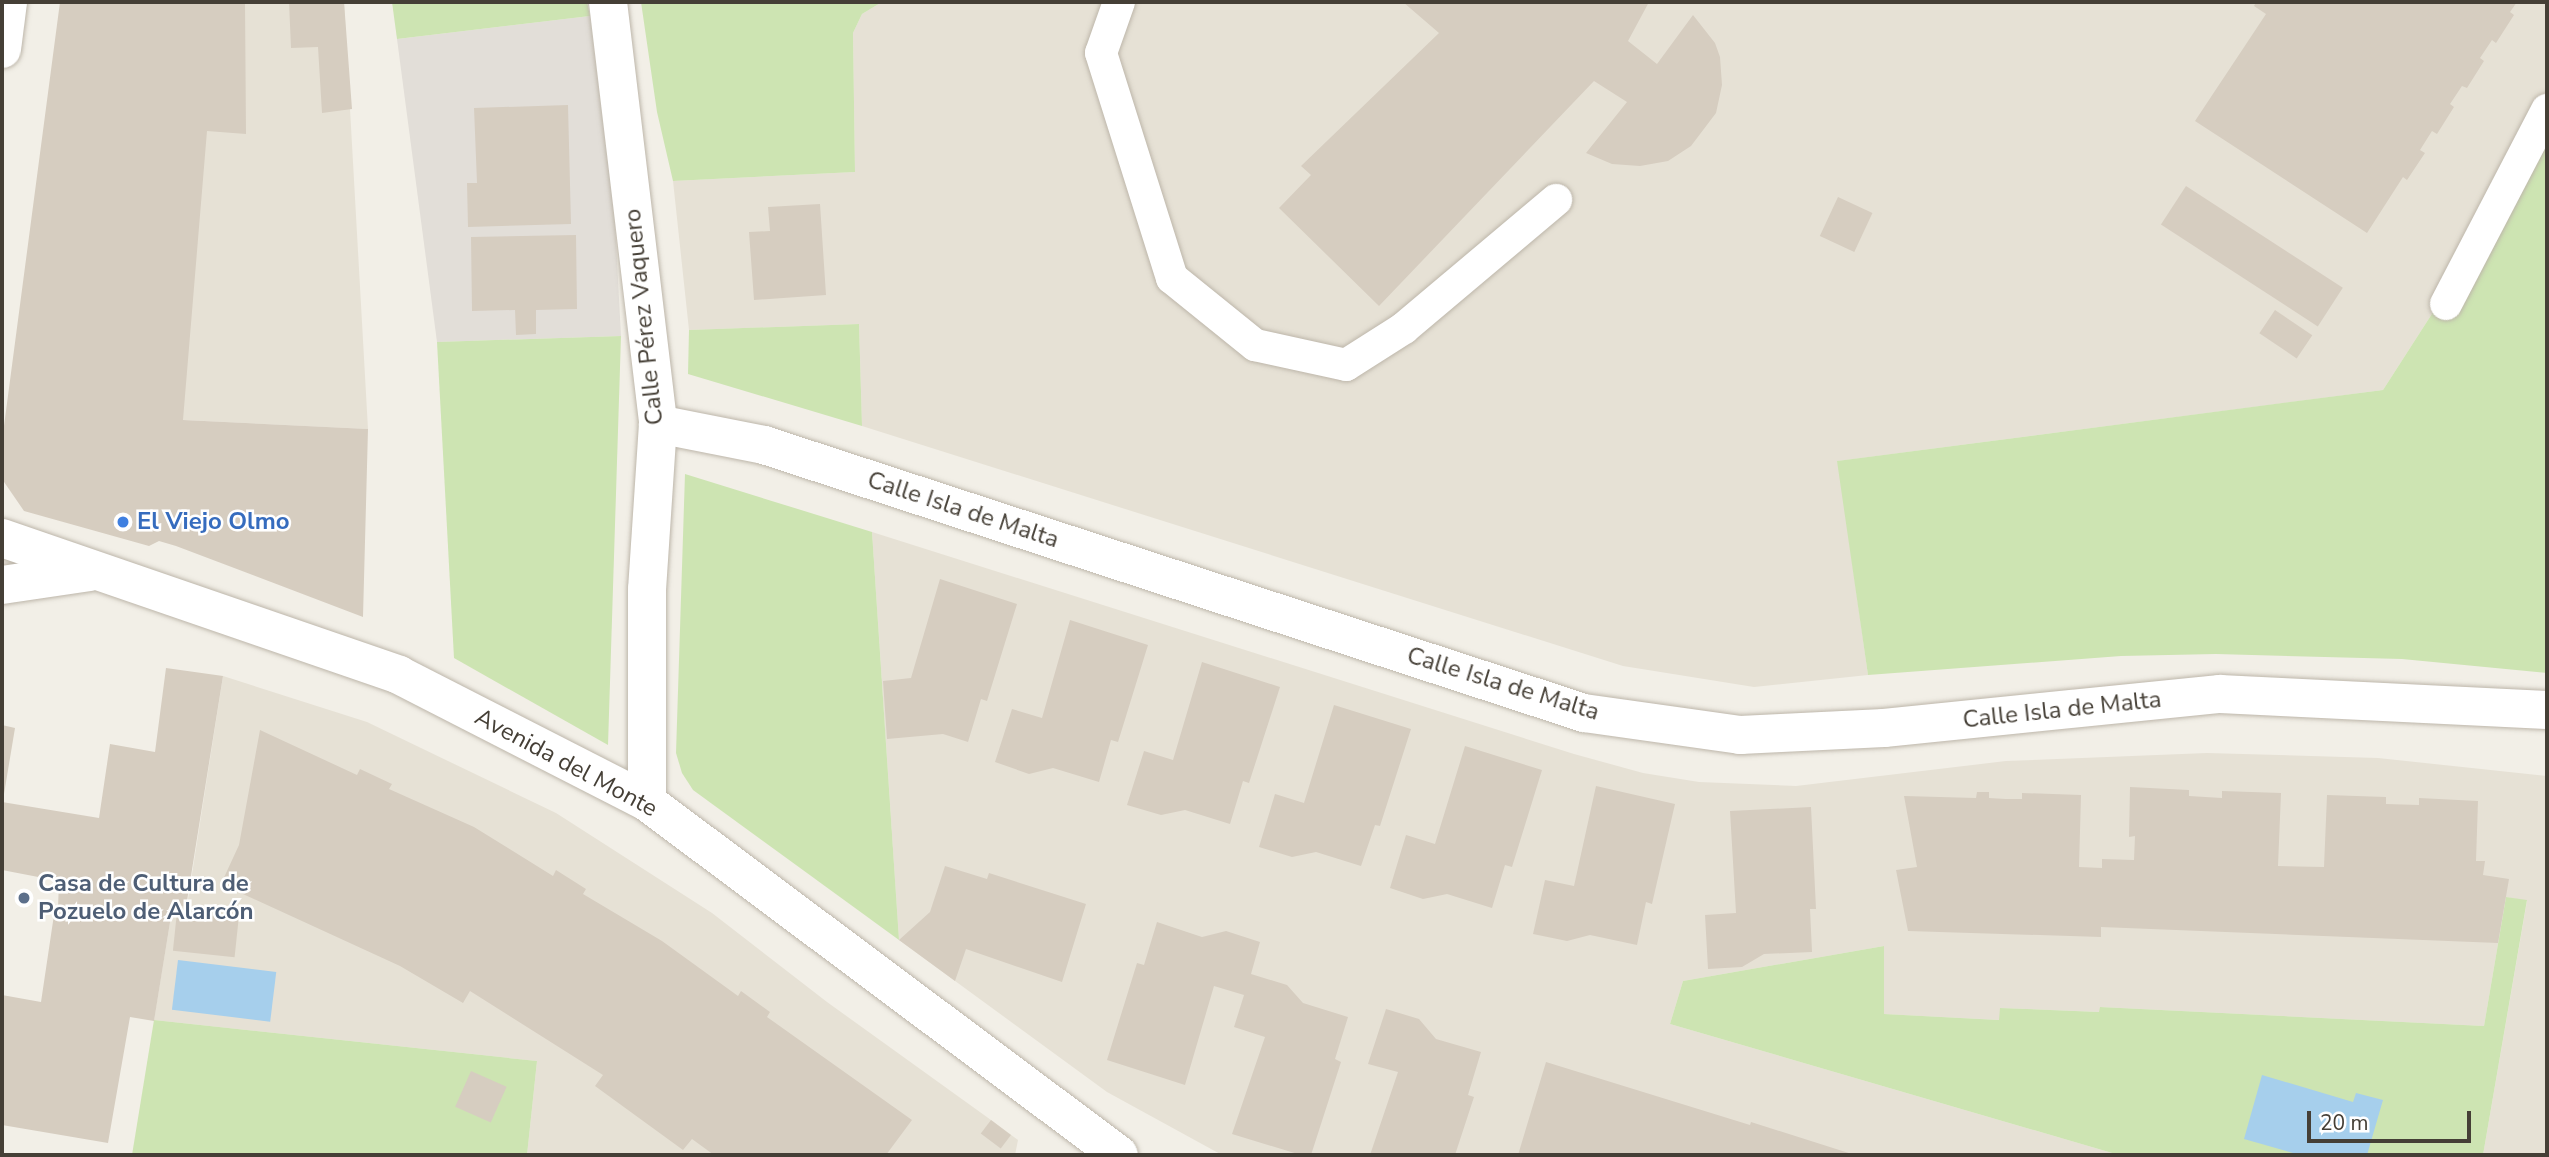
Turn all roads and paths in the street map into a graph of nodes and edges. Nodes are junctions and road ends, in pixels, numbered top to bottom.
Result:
1 (8, 2) edge
2 (608, 2) edge
3 (1119, 2) edge
4 (2, 49) edge
5 (2547, 110) edge
6 (1556, 200) dead end
7 (2446, 304) dead end
8 (657, 424) junction
9 (2, 538) edge
10 (93, 572) junction
11 (2, 585) edge
12 (2547, 710) edge
13 (647, 802) junction
14 (1119, 1155) edge

1 - 4 street
2 - 8 street, Calle Pérez Vaquero
3 - 6 lane
5 - 7 lane
8 - 12 street, Calle Isla de Malta
8 - 13 street, Calle Pérez Vaquero
9 - 10 street, Avenida del Monte
10 - 11 street, Avenida del Monte
10 - 13 street, Avenida del Monte
13 - 14 street, Avenida del Monte

